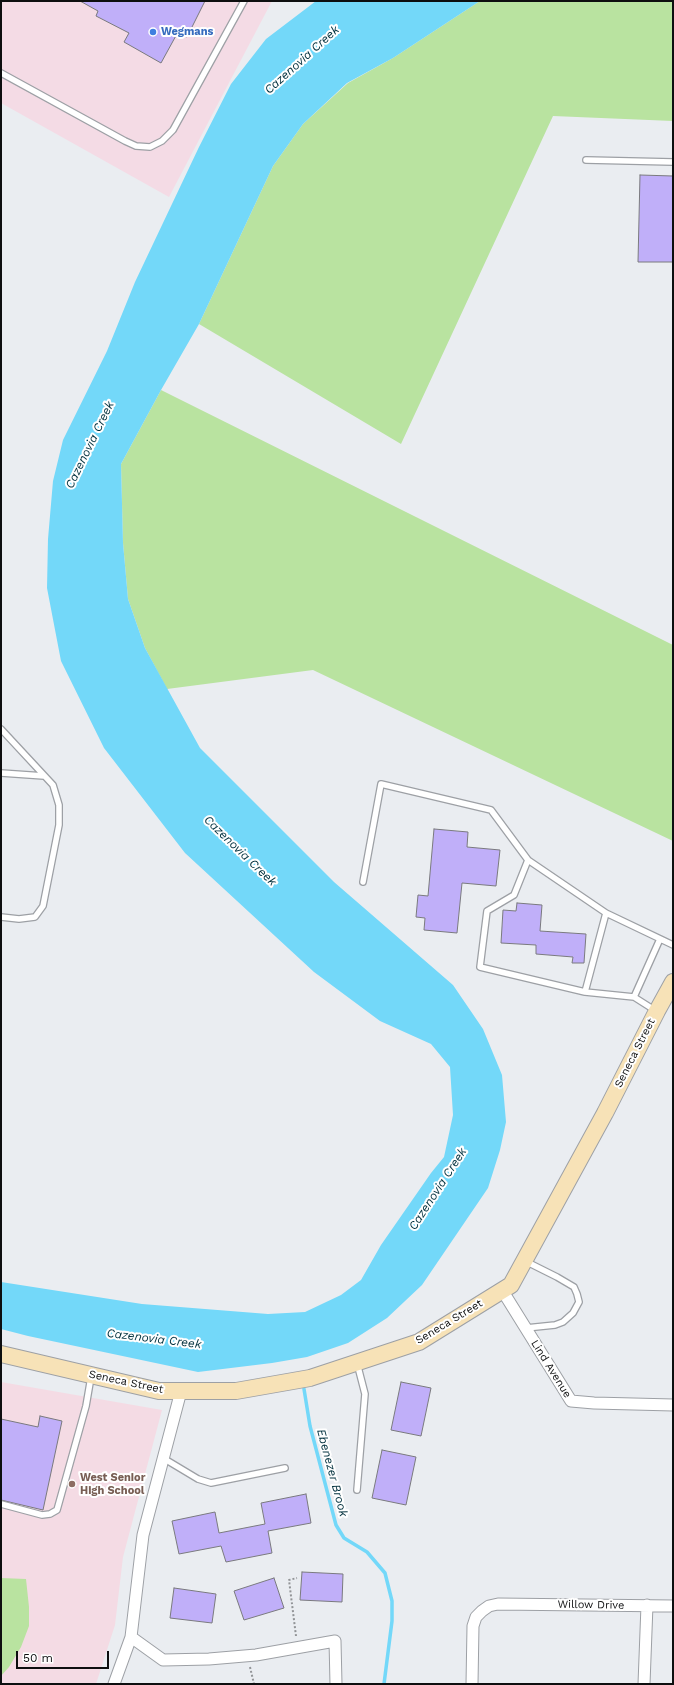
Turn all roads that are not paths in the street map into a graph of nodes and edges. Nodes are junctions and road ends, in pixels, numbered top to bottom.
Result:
1 (244, 1) edge
2 (1, 72) edge
3 (586, 160) dead end
4 (673, 162) edge
5 (1, 729) edge
6 (1, 773) edge
7 (44, 776) junction
8 (528, 860) junction
9 (363, 882) dead end
10 (606, 913) junction
11 (1, 917) edge
12 (660, 939) junction
13 (673, 945) edge
14 (673, 982) edge
15 (584, 992) junction
16 (634, 997) junction
17 (657, 1011) junction
18 (524, 1261) junction
19 (502, 1290) junction
20 (526, 1328) junction
21 (1, 1354) edge
22 (357, 1363) junction
23 (91, 1375) junction
24 (181, 1391) junction
25 (673, 1405) edge
26 (163, 1458) junction
27 (285, 1468) dead end
28 (357, 1490) dead end
29 (1, 1504) edge
30 (647, 1605) junction
31 (673, 1606) edge
32 (131, 1637) junction
33 (114, 1684) edge
34 (336, 1684) edge
35 (472, 1684) edge
36 (644, 1684) edge

1 - 2 lane
3 - 4 lane
5 - 7 lane
6 - 7 lane
7 - 11 lane
8 - 9 lane
8 - 10 lane
8 - 15 lane
10 - 12 lane
10 - 15 lane
12 - 13 lane
12 - 16 lane
14 - 17 street, Seneca Street
15 - 16 lane
16 - 17 lane
17 - 18 street, Seneca Street
18 - 19 street, Seneca Street
18 - 20 lane
19 - 20 street, Lind Avenue
19 - 22 street, Seneca Street
20 - 25 street, Lind Avenue
21 - 23 street, Seneca Street
22 - 24 street, Seneca Street
22 - 28 lane
23 - 24 street, Seneca Street
23 - 29 lane
24 - 26 street
26 - 27 lane
26 - 32 street
30 - 31 street, Willow Drive
30 - 35 street, Willow Drive
30 - 36 street
32 - 33 street
32 - 34 street

